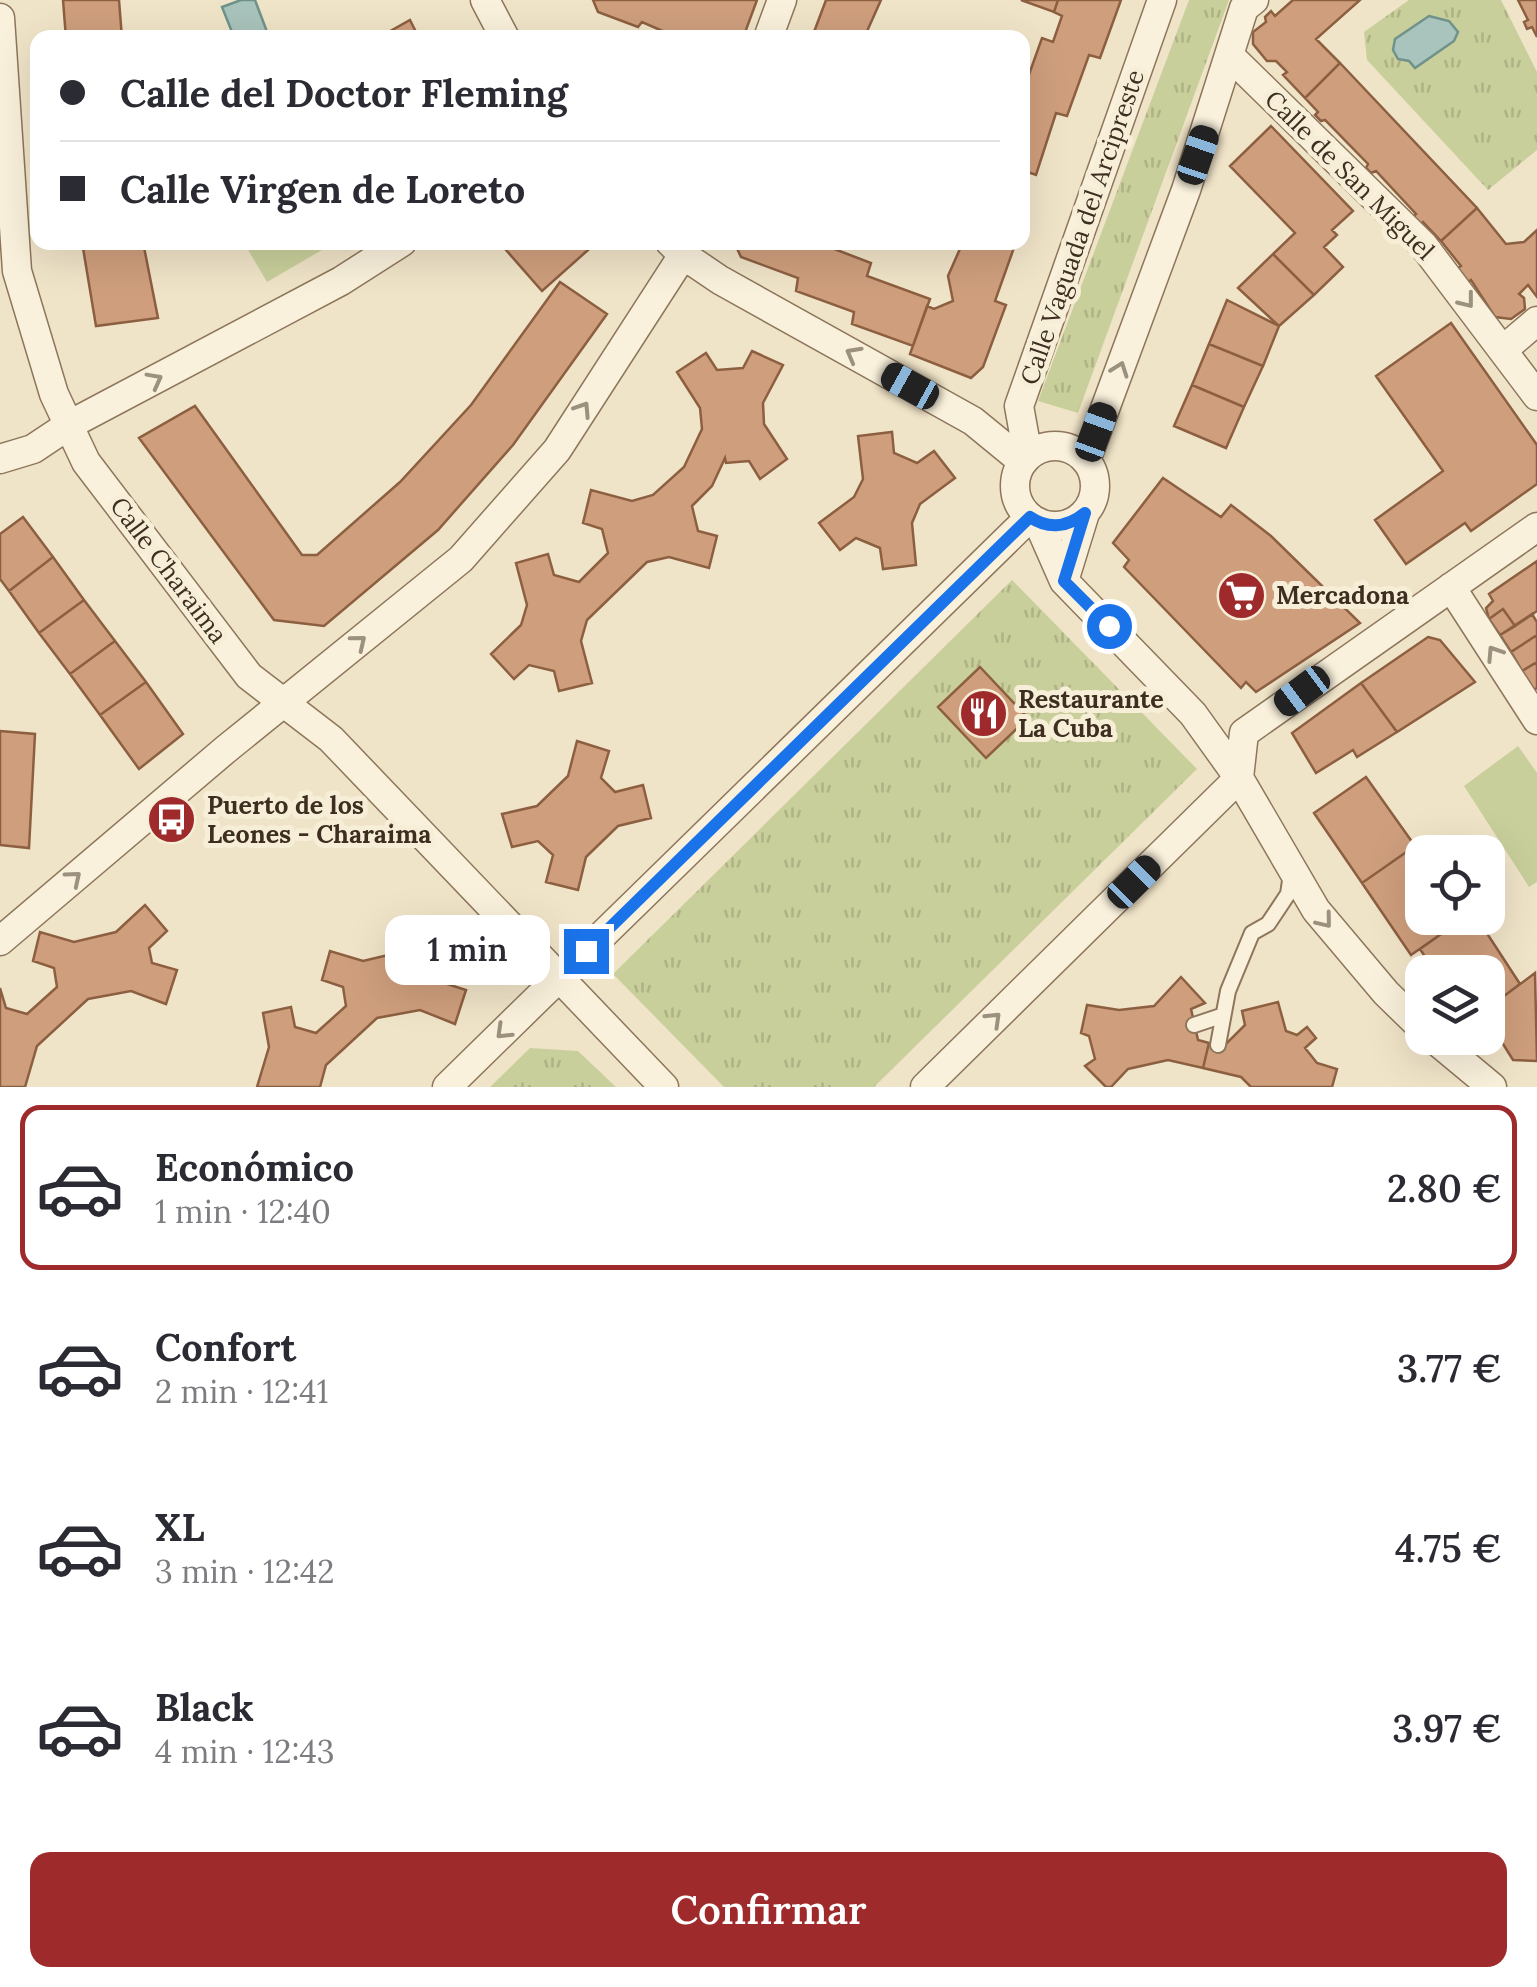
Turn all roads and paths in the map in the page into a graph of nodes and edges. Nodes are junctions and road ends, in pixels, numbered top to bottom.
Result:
1 (485, 0) edge
2 (782, 0) edge
3 (1162, 0) edge
4 (1254, 0) edge
5 (0, 18) edge
6 (501, 30) edge
7 (771, 30) edge
8 (1229, 55) junction
9 (389, 250) edge
10 (678, 250) edge
11 (684, 250) edge
12 (1537, 321) edge
13 (1504, 349) junction
14 (1537, 396) edge
15 (69, 424) junction
16 (0, 458) edge
17 (1026, 459) junction
18 (1086, 460) junction
19 (1085, 513) junction
20 (1034, 520) junction
21 (1537, 527) edge
22 (1064, 581) junction
23 (1451, 587) junction
24 (284, 703) junction
25 (1537, 720) edge
26 (1239, 778) junction
27 (1292, 868) junction
28 (0, 941) edge
29 (558, 978) junction
30 (1405, 1011) edge
31 (1221, 1016) junction
32 (1194, 1025) dead end
33 (1218, 1045) dead end
34 (1451, 1055) edge
35 (447, 1087) edge
36 (664, 1087) edge
37 (924, 1087) edge
38 (1492, 1087) edge

1 - 6 street
2 - 7 street
3 - 17 street, Calle Vaguada del Arcipreste
4 - 8 street
5 - 15 street, Calle Charaima
8 -> 13 street, Calle de San Miguel
18 -> 8 street
15 -> 9 street
24 -> 10 street
17 -> 11 street
12 - 13 street
13 - 14 street, Calle de San Miguel
15 - 16 street
15 - 24 street, Calle Charaima
17 - 18 street
17 - 20 street
18 - 19 street
19 - 20 street
19 - 22 street
20 - 22 street
20 - 29 street
21 - 23 street
22 - 26 street
25 -> 23 street
23 - 26 street
28 -> 24 street
24 - 29 street, Calle Charaima
26 - 27 street
37 -> 26 street
27 -> 30 street
27 - 31 lane
29 -> 35 street
29 - 36 street
31 - 32 lane
31 - 33 lane
34 - 38 street

